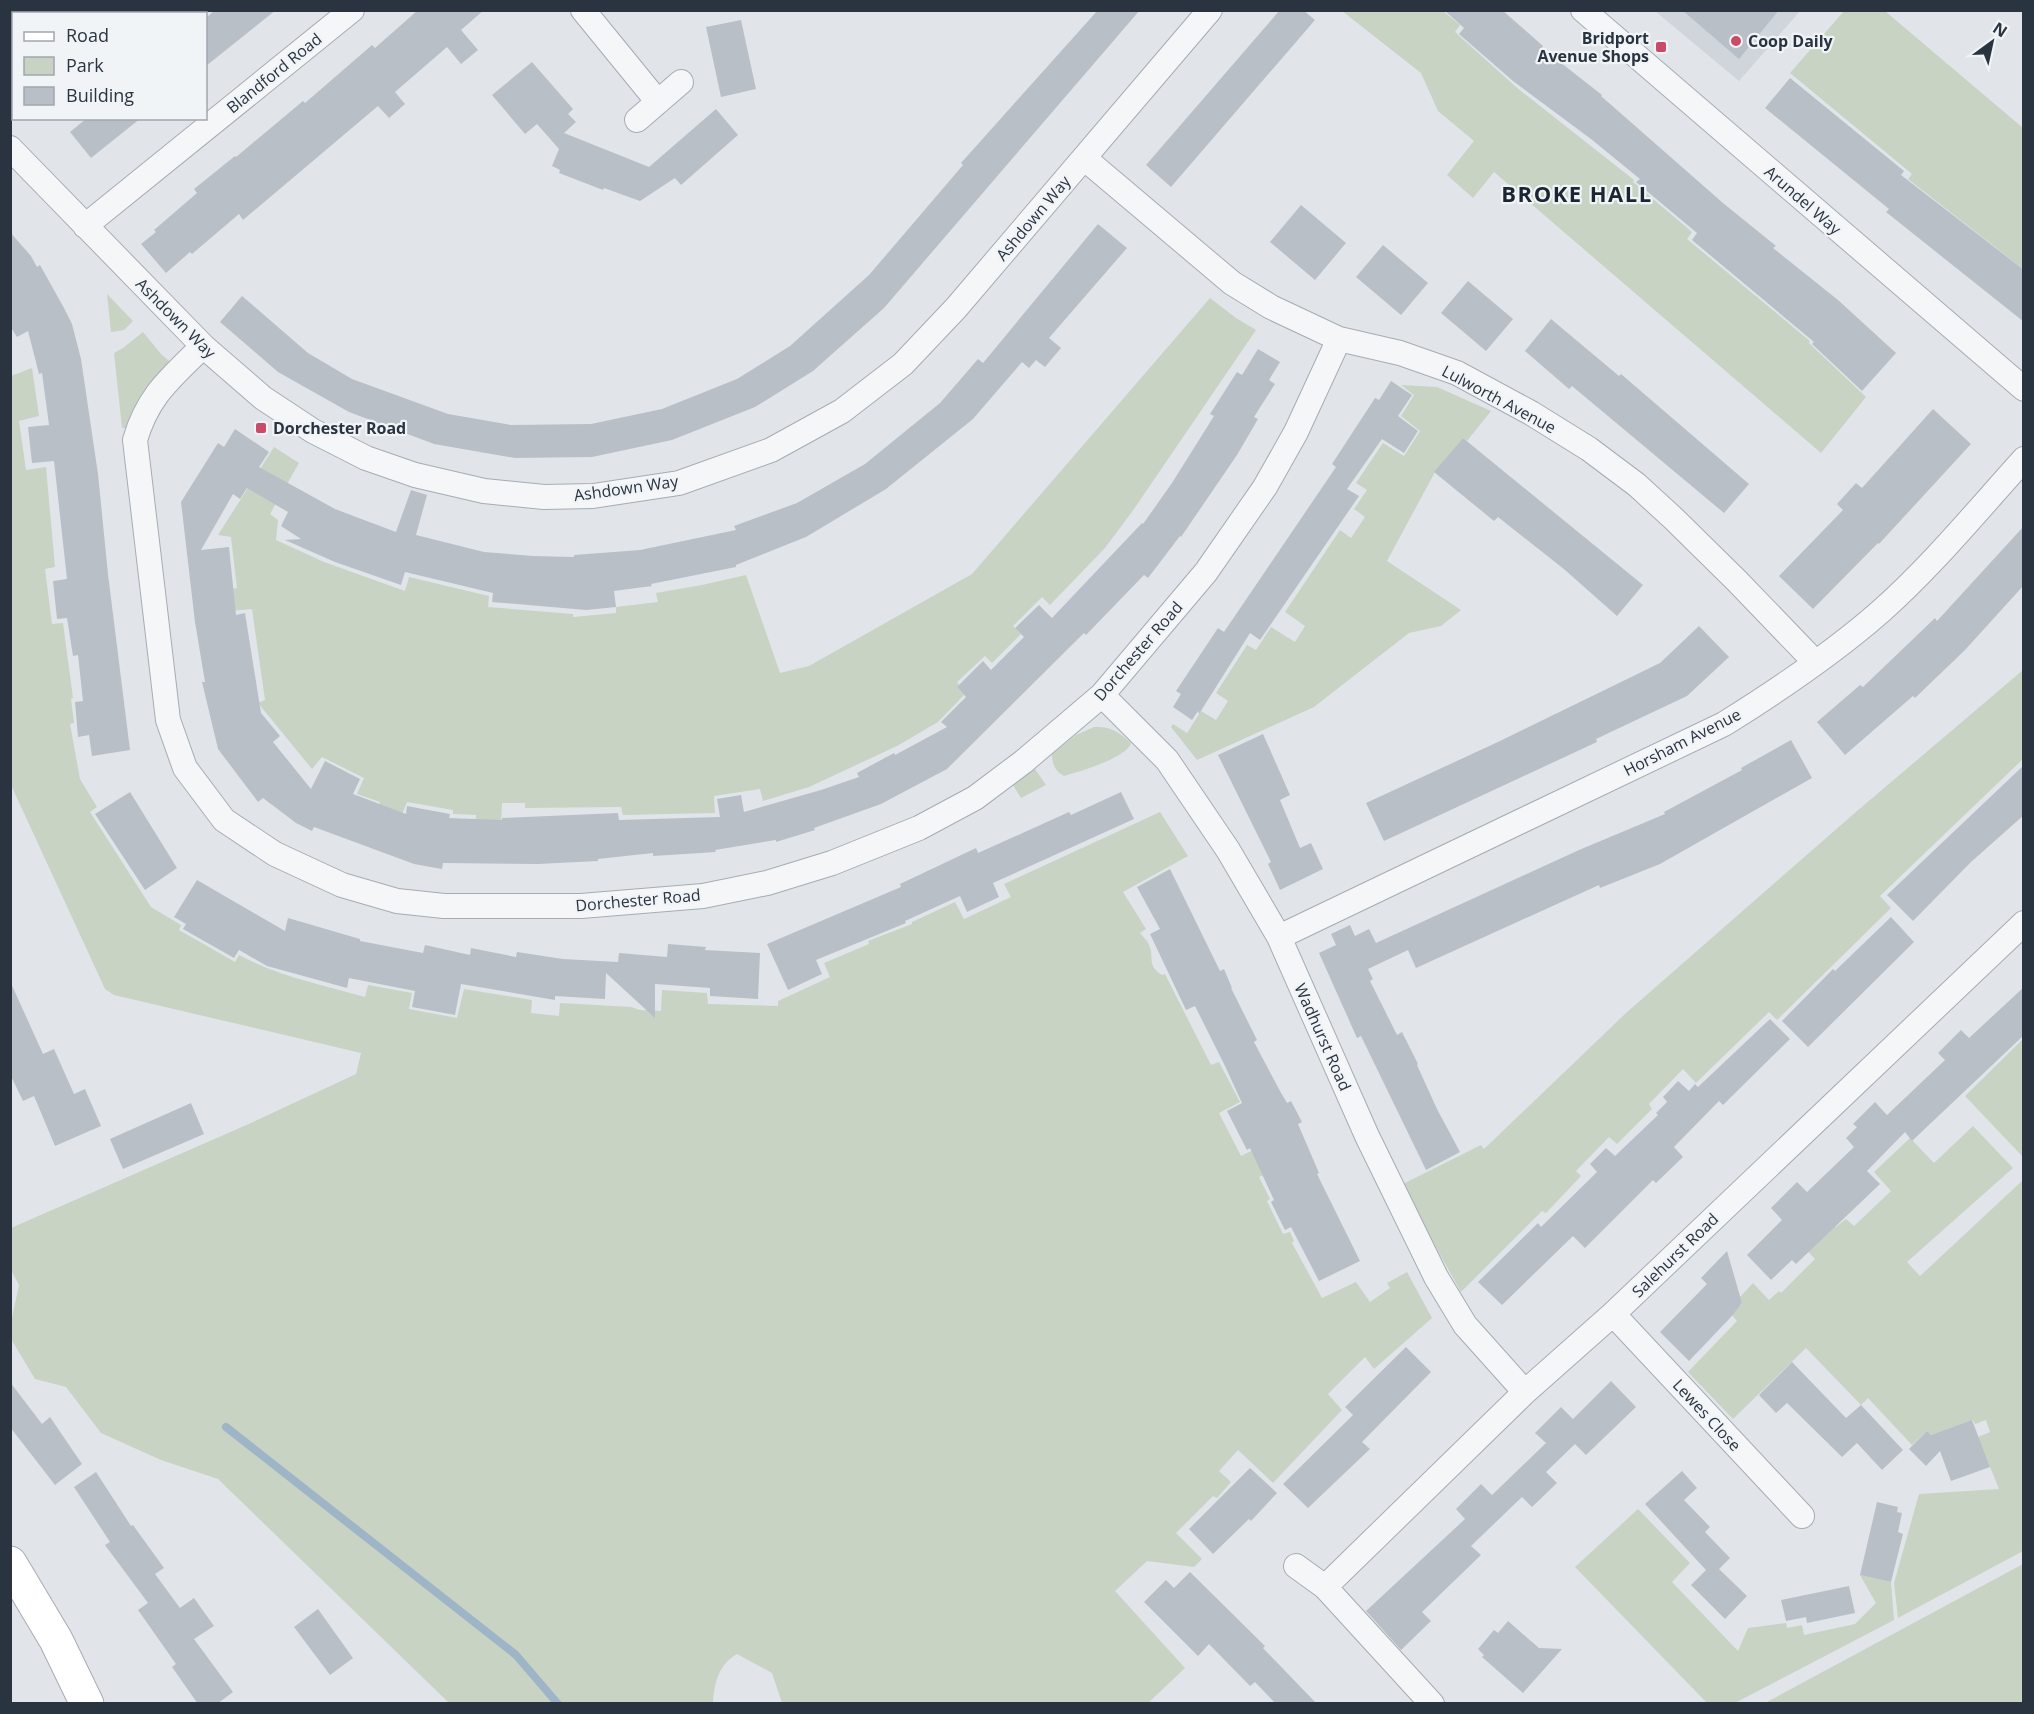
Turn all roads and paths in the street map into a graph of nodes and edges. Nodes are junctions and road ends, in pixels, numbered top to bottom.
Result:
1 (352, 10) edge
2 (583, 10) edge
3 (1210, 10) edge
4 (1583, 10) edge
5 (681, 82) dead end
6 (658, 102) junction
7 (637, 120) dead end
8 (10, 148) edge
9 (1084, 158) junction
10 (85, 226) junction
11 (1339, 339) junction
12 (203, 346) junction
13 (2024, 389) edge
14 (2024, 459) edge
15 (1815, 662) junction
16 (1102, 695) junction
17 (2024, 923) edge
18 (1279, 937) junction
19 (1612, 1314) junction
20 (1525, 1392) junction
21 (1802, 1516) dead end
22 (1296, 1566) dead end
23 (14, 1576) edge
24 (1325, 1587) junction
25 (87, 1704) edge
26 (1432, 1704) edge

1 - 10 street, Blandford Road
2 - 6 street
3 - 9 street, Ashdown Way
4 - 13 street, Arundel Way
5 - 6 street
6 - 7 street
8 - 10 street, Ashdown Way
9 - 11 street, Lulworth Avenue
9 - 12 street, Ashdown Way
10 - 12 street, Ashdown Way
11 - 15 street, Lulworth Avenue
11 - 16 street, Dorchester Road
12 - 16 street, Dorchester Road
14 - 15 street, Horsham Avenue
15 - 18 street, Horsham Avenue
16 - 18 street, Wadhurst Road
17 - 19 street, Salehurst Road
18 - 20 street, Wadhurst Road
19 - 20 street, Salehurst Road
19 - 21 street, Lewes Close
20 - 24 street, Salehurst Road
22 - 24 street
23 - 25 street
24 - 26 street

